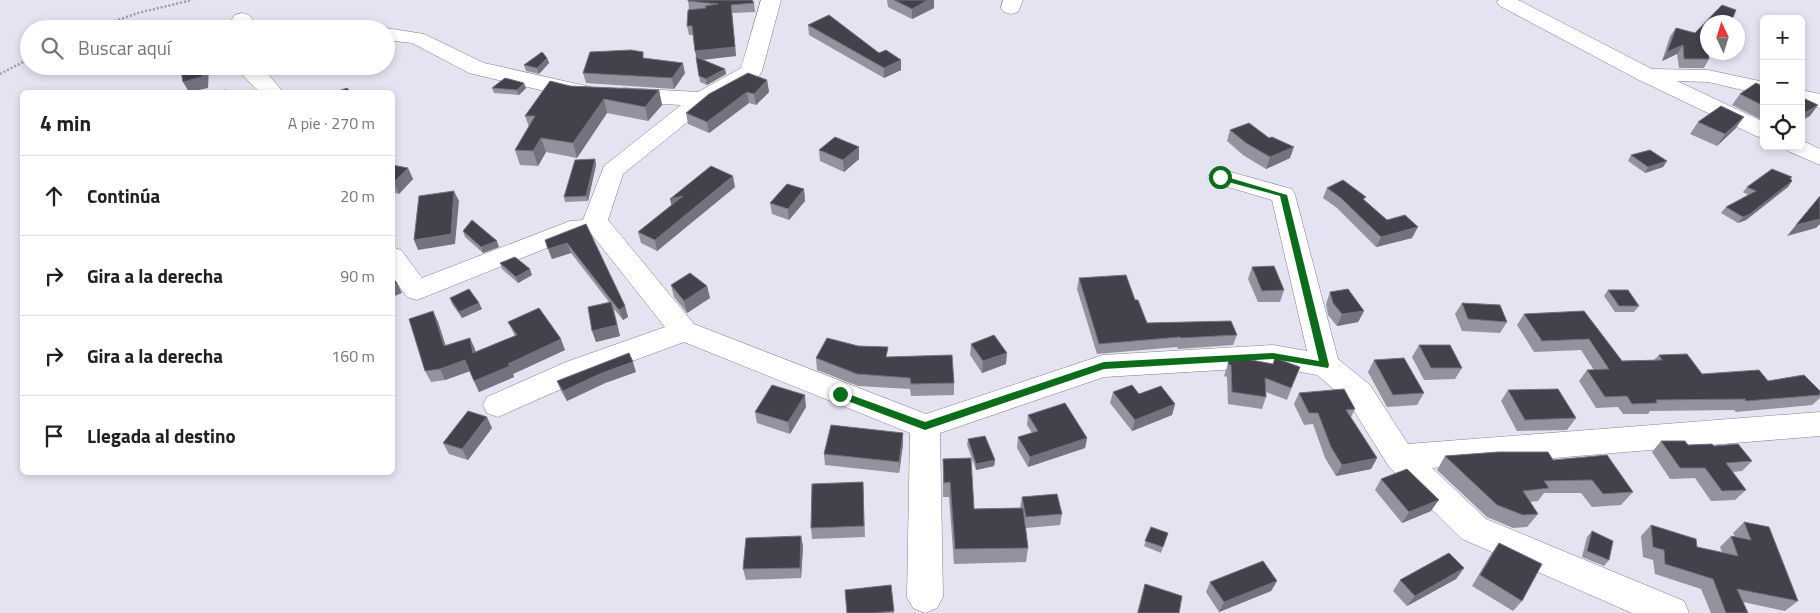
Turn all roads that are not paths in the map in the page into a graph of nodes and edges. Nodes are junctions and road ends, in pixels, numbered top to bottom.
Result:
1 (771, 0) edge
2 (1507, 2) dead end
3 (395, 35) edge
4 (1645, 74) junction
5 (255, 75) edge
6 (1760, 87) edge
7 (270, 90) edge
8 (1805, 98) edge
9 (702, 99) junction
10 (1820, 101) edge
11 (1760, 129) edge
12 (1804, 150) edge
13 (1820, 158) edge
14 (1220, 177) dead end
15 (594, 221) junction
16 (395, 260) edge
17 (684, 332) junction
18 (1324, 365) junction
19 (498, 405) dead end
20 (1820, 424) edge
21 (925, 426) junction
22 (1400, 458) junction
23 (925, 597) dead end
24 (1671, 613) edge

1 - 9 street
2 - 4 street
3 - 9 street
4 - 6 street
4 - 11 street
5 - 7 street
8 - 10 street
9 - 15 street
12 - 13 street
14 - 18 street
15 - 16 street
15 - 17 street
17 - 19 street
17 - 21 street
18 - 21 street
18 - 22 street
20 - 22 street
21 - 23 street
22 - 24 street

